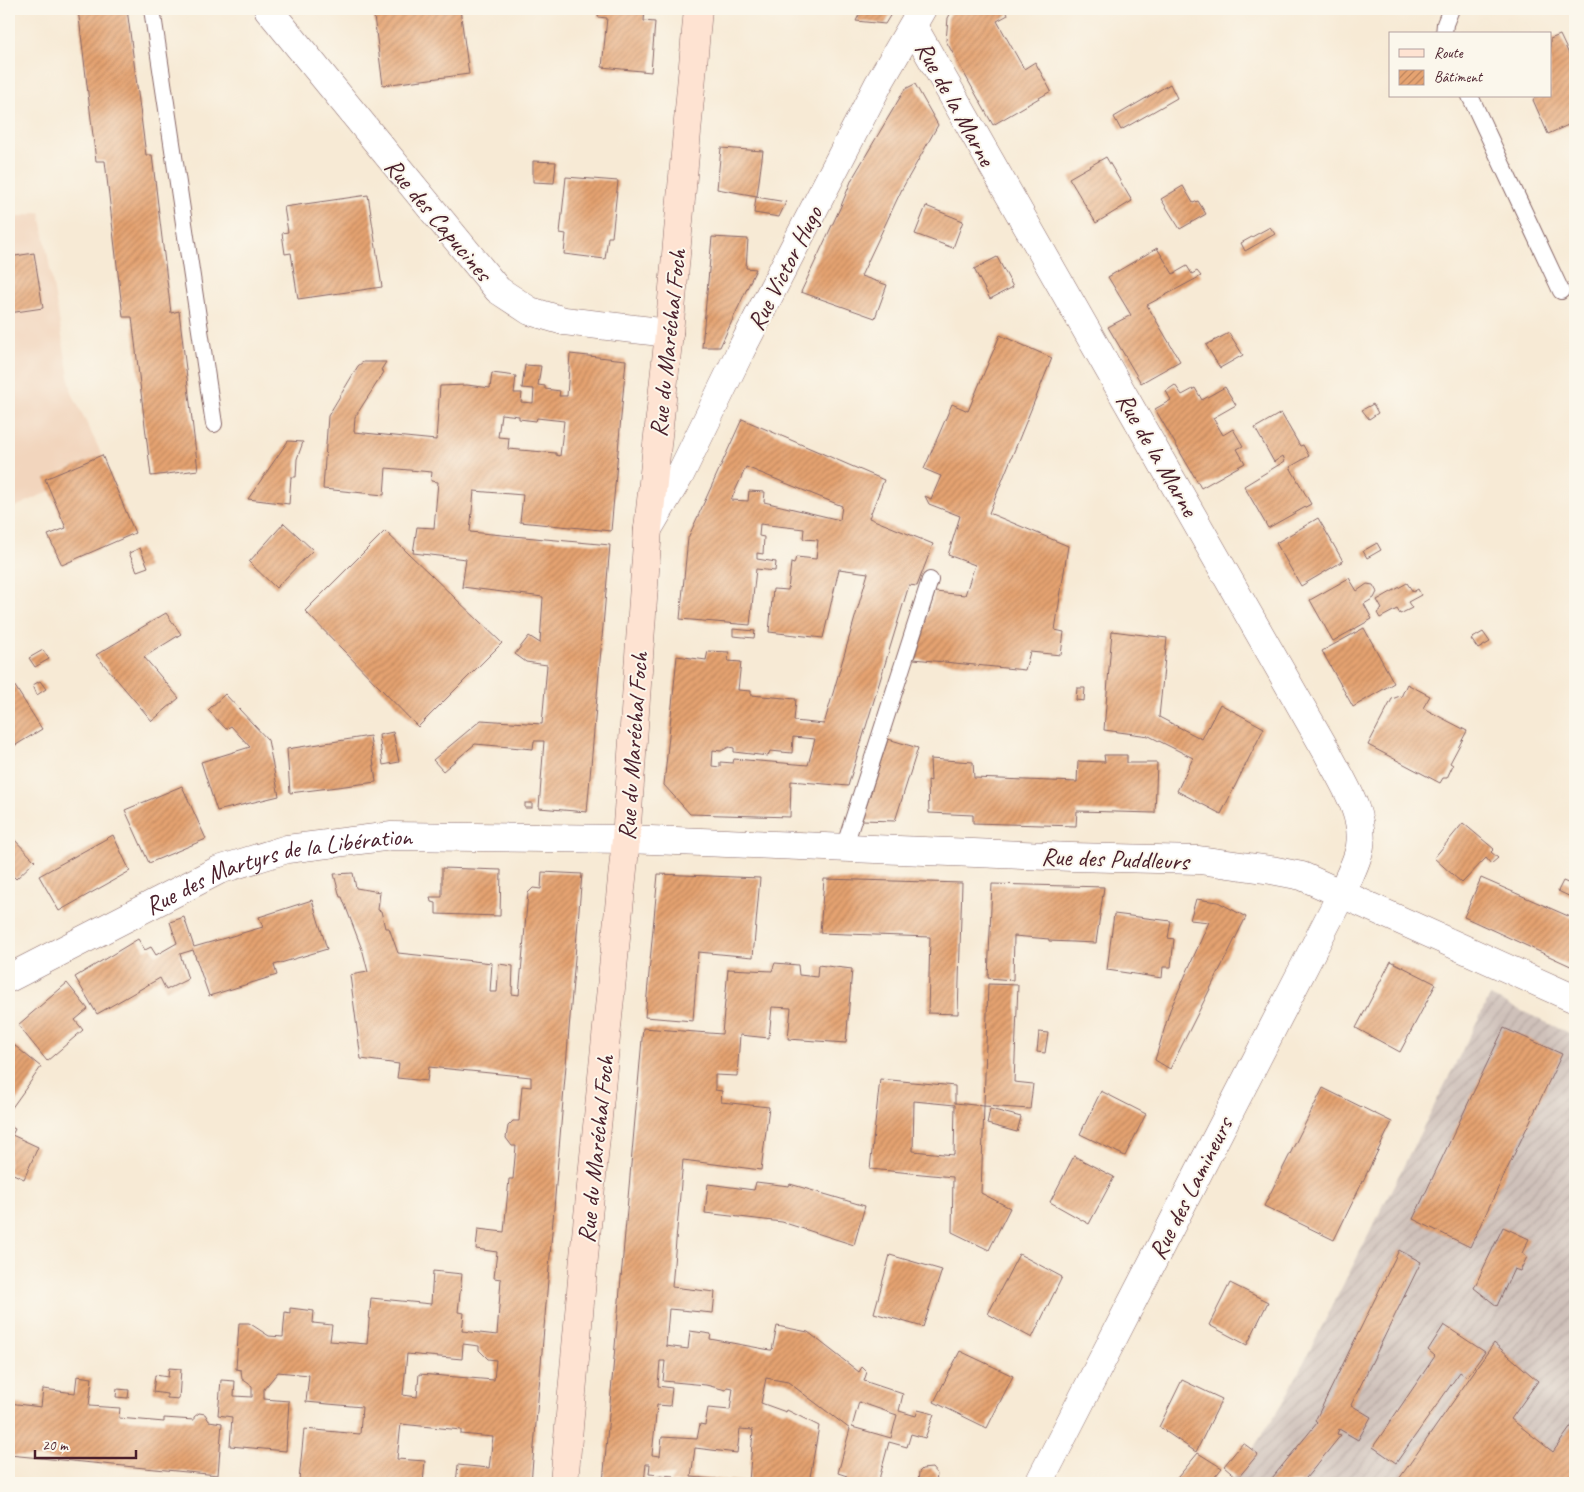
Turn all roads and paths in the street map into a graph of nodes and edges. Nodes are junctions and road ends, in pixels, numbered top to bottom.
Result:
1 (152, 9) edge
2 (268, 9) edge
3 (698, 9) edge
4 (1451, 9) edge
5 (917, 17) edge
6 (1444, 32) edge
7 (1471, 98) edge
8 (1560, 290) dead end
9 (669, 333) junction
10 (214, 424) dead end
11 (648, 529) junction
12 (930, 580) dead end
13 (626, 839) junction
14 (844, 848) junction
15 (1342, 892) junction
16 (9, 978) edge
17 (1575, 999) edge
18 (564, 1483) edge
19 (1039, 1483) edge

1 - 10 lane
2 - 9 street, Rue des Capucines
3 - 9 main road, Rue du Maréchal Foch
4 - 6 lane
5 - 11 street, Rue Victor Hugo
5 - 15 street, Rue de la Marne
7 - 8 lane
9 - 11 main road, Rue du Maréchal Foch
11 - 13 main road, Rue du Maréchal Foch
12 - 14 lane
13 - 14 street, Rue des Puddleurs
13 - 16 street, Rue des Martyrs de la Libération
13 - 18 main road, Rue du Maréchal Foch
14 - 15 street, Rue des Puddleurs
15 - 17 street, Rue des Puddleurs
15 - 19 street, Rue des Lamineurs

